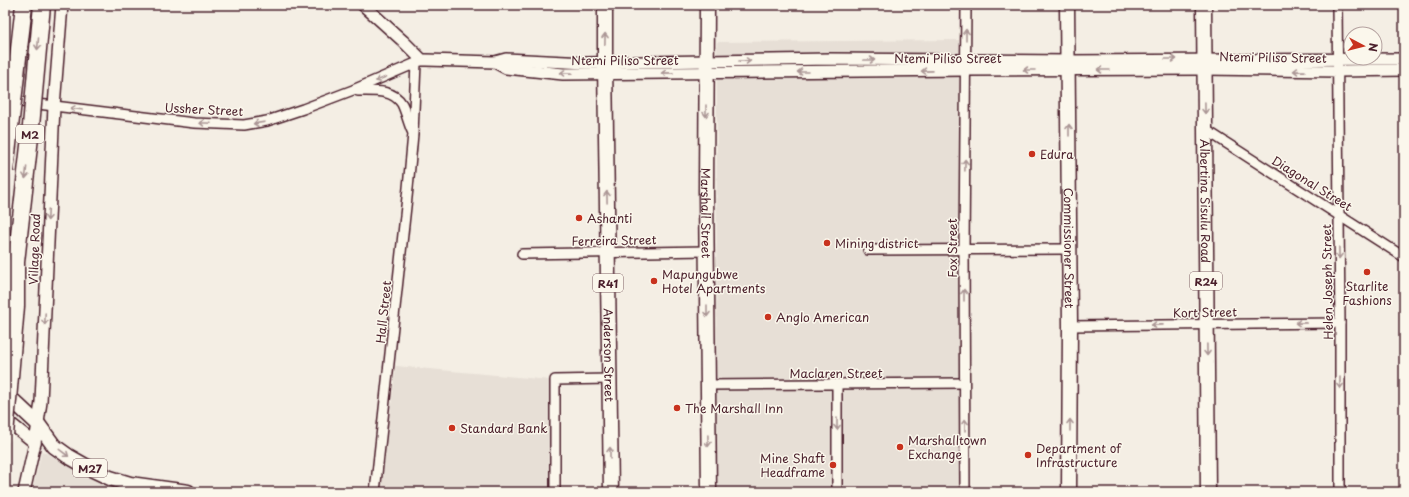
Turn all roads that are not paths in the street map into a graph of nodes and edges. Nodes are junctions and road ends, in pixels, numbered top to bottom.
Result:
1 (13, 5) edge
2 (24, 5) edge
3 (42, 5) edge
4 (62, 5) edge
5 (363, 5) edge
6 (605, 5) edge
7 (707, 5) edge
8 (966, 5) edge
9 (1067, 5) edge
10 (1204, 5) edge
11 (1337, 5) edge
12 (1338, 59) junction
13 (1404, 59) edge
14 (419, 62) junction
15 (1205, 64) junction
16 (966, 65) junction
17 (1068, 66) junction
18 (706, 67) junction
19 (605, 68) junction
20 (1404, 70) edge
21 (1338, 71) junction
22 (352, 90) junction
23 (10, 94) edge
24 (54, 106) junction
25 (1206, 130) junction
26 (413, 134) junction
27 (5, 171) edge
28 (1338, 214) junction
29 (964, 249) junction
30 (1069, 249) junction
31 (868, 250) dead end
32 (707, 251) junction
33 (608, 252) junction
34 (522, 254) dead end
35 (1404, 257) edge
36 (16, 262) junction
37 (1340, 323) junction
38 (1206, 324) junction
39 (1070, 326) junction
40 (5, 353) edge
41 (610, 379) junction
42 (964, 384) junction
43 (836, 385) junction
44 (707, 386) junction
45 (5, 393) edge
46 (5, 419) edge
47 (38, 424) junction
48 (5, 435) edge
49 (35, 443) junction
50 (24, 492) edge
51 (188, 492) edge
52 (375, 492) edge
53 (555, 492) edge
54 (610, 492) edge
55 (709, 492) edge
56 (837, 492) edge
57 (965, 492) edge
58 (1069, 492) edge
59 (1208, 492) edge
60 (1340, 492) edge

1 - 23 highway, bridge
2 - 23 highway, M2, bridge
3 -> 36 highway, M2, bridge
4 - 24 street, Village Road
5 - 14 street
19 -> 6 main road, R41
7 - 18 main road, Marshall Street
16 -> 8 street, Fox Street
9 - 17 main road, Commissioner Street
10 - 15 main road, Albertina Sisulu Road / R24
11 - 12 street, Helen Joseph Street
12 - 13 street, Ntemi Piliso Street
12 - 15 street, Ntemi Piliso Street
12 - 21 street, Helen Joseph Street
14 - 19 street, Ntemi Piliso Street
14 -> 22 street, Ussher Street
14 - 26 street, Hall Street
15 - 17 street, Ntemi Piliso Street
21 -> 15 street, Ntemi Piliso Street
15 -> 25 main road, Albertina Sisulu Road / R24
16 - 17 street, Ntemi Piliso Street
16 - 18 street, Ntemi Piliso Street
29 -> 16 street, Fox Street
30 -> 17 main road, Commissioner Street
18 - 19 street, Ntemi Piliso Street
18 -> 32 main road, Marshall Street
33 -> 19 main road, Anderson Street / R41
20 - 21 street, Ntemi Piliso Street
21 - 28 street, Helen Joseph Street
22 -> 24 street, Ussher Street
22 - 26 street, Hall Street
23 - 24 street, Ussher Street
23 - 27 highway, M2, bridge
24 -> 47 street, Village Road
25 - 28 street, Diagonal Street
25 - 38 main road, Albertina Sisulu Road / R24
26 - 52 street, Hall Street
28 - 35 street, Diagonal Street
28 -> 37 street, Helen Joseph Street
29 - 30 street
29 - 31 street
42 -> 29 street, Fox Street
30 - 39 main road, Commissioner Street
32 - 33 street, Ferreira Street
32 -> 44 main road, Marshall Street
33 - 34 street, Ferreira Street
33 - 41 main road, Anderson Street / R41
36 - 40 highway, M2, bridge
36 - 48 highway, bridge
37 -> 38 street, Kort Street
37 -> 60 street, Helen Joseph Street
38 -> 39 street, Kort Street
38 -> 59 main road, Albertina Sisulu Road / R24
58 -> 39 main road, Commissioner Street
41 - 53 street
54 -> 41 main road, Anderson Street / R41
42 - 43 street, Maclaren Street
57 -> 42 street, Fox Street
43 - 44 street, Maclaren Street
43 -> 56 street
44 -> 55 main road, Marshall Street
45 - 47 main road, M27
46 - 49 street
47 - 49 street, Village Road
47 -> 51 main road, M27
49 - 50 street, Village Road

